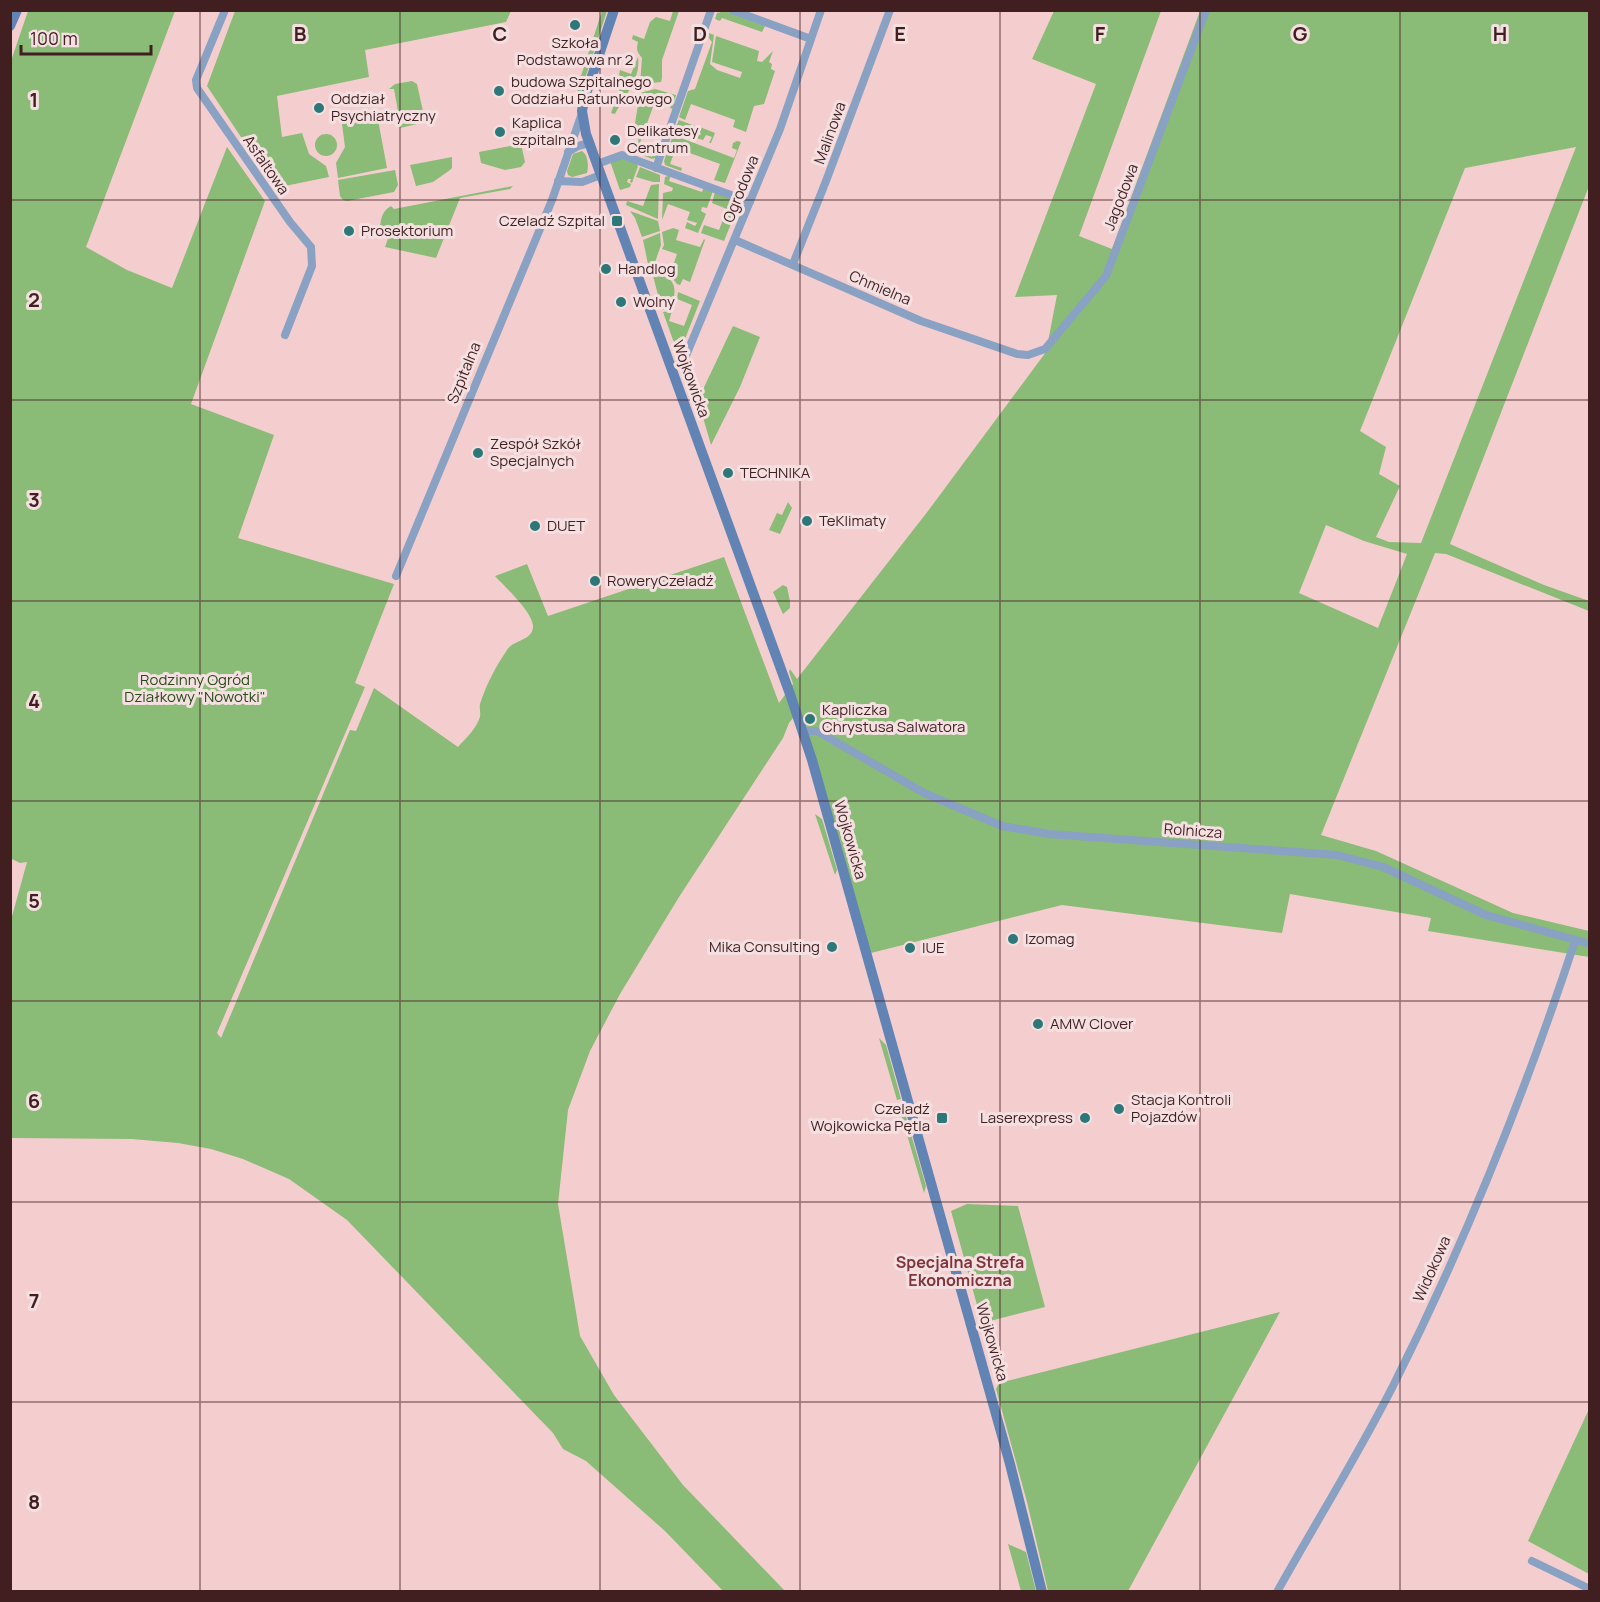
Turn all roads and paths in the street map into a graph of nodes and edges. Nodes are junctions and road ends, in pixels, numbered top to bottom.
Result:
1 (16, 10) edge
2 (225, 10) edge
3 (614, 10) edge
4 (711, 10) edge
5 (732, 10) edge
6 (821, 10) edge
7 (890, 10) edge
8 (1206, 10) edge
9 (10, 26) edge
10 (811, 39) junction
11 (582, 111) junction
12 (590, 143) junction
13 (568, 152) junction
14 (597, 164) junction
15 (656, 168) junction
16 (602, 176) junction
17 (558, 181) junction
18 (750, 202) junction
19 (735, 240) junction
20 (793, 264) junction
21 (285, 335) dead end
22 (1017, 354) joint
23 (671, 368) junction
24 (396, 576) dead end
25 (803, 731) junction
26 (1575, 941) junction
27 (1590, 944) edge
28 (1532, 1561) dead end
29 (1590, 1589) edge
30 (1042, 1592) edge
31 (1277, 1592) edge

1 - 9 street
2 - 21 street, Asfaltowa
3 - 11 street, Szpitalna
4 - 15 street
5 - 10 street
6 - 10 street, Ogrodowa
7 - 20 street, Malinowa
8 - 22 street, Jagodowa
10 - 18 street, Ogrodowa
11 - 12 street, Wojkowicka
11 - 13 street, Szpitalna
12 - 13 street
12 - 14 street, Wojkowicka
13 - 17 street, Szpitalna
14 - 15 street
14 - 16 street, Wojkowicka
15 - 18 street
16 - 17 street
16 - 23 street, Wojkowicka
17 - 24 street, Szpitalna
18 - 19 street, Ogrodowa
19 - 20 street, Chmielna
19 - 23 street, Ogrodowa
20 - 22 street, Chmielna
23 - 25 street, Wojkowicka
25 - 26 street, Rolnicza
25 - 30 street, Wojkowicka
26 - 27 street, Rolnicza
26 - 31 street, Widokowa
28 - 29 street

